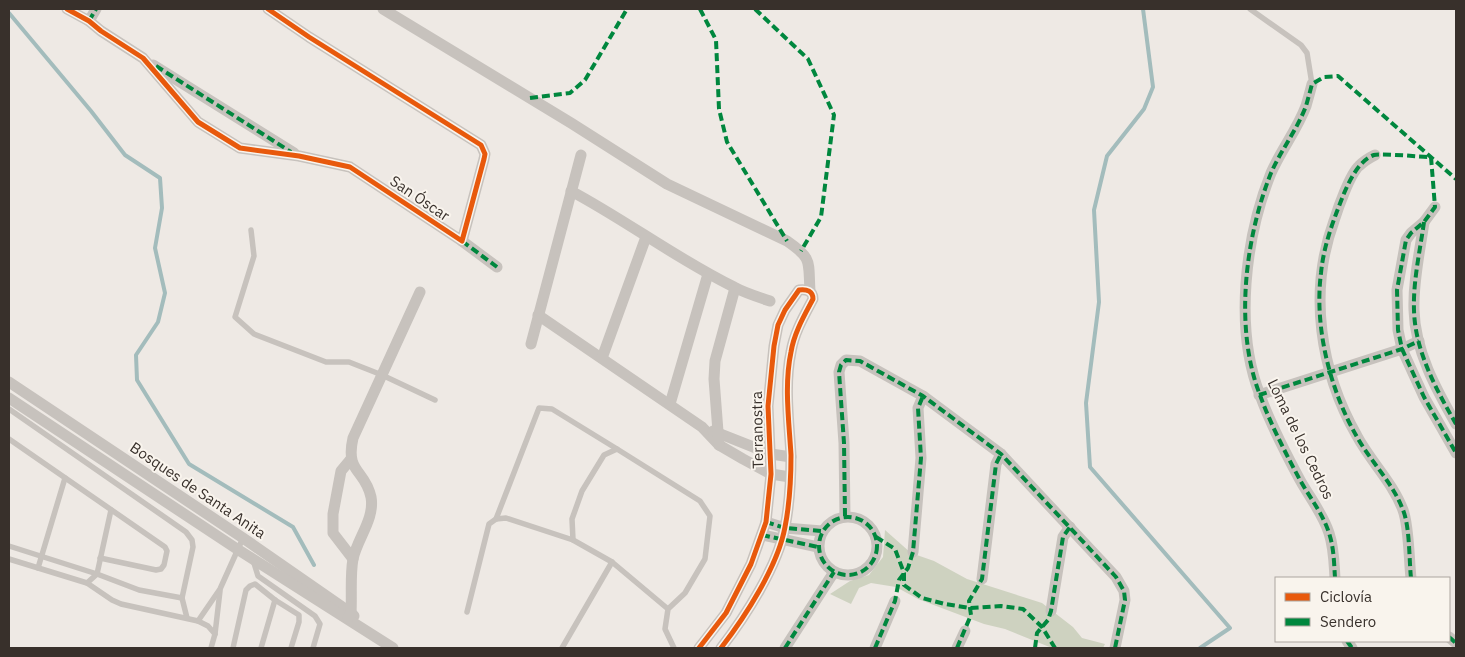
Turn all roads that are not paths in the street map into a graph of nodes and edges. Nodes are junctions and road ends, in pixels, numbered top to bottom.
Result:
1 (67, 9) edge
2 (96, 9) edge
3 (268, 9) edge
4 (383, 9) edge
5 (1250, 9) edge
6 (89, 21) junction
7 (143, 58) junction
8 (1312, 84) joint
9 (581, 155) dead end
10 (1374, 155) dead end
11 (299, 156) junction
12 (571, 191) junction
13 (1435, 207) dead end
14 (1424, 222) junction
15 (251, 230) dead end
16 (646, 237) junction
17 (462, 241) junction
18 (497, 267) dead end
19 (708, 274) junction
20 (736, 288) junction
21 (810, 291) junction
22 (420, 292) dead end
23 (770, 301) dead end
24 (538, 315) junction
25 (1419, 341) junction
26 (531, 344) dead end
27 (1402, 349) junction
28 (602, 358) junction
29 (1330, 372) junction
30 (382, 375) junction
31 (9, 382) edge
32 (1259, 395) junction
33 (923, 396) junction
34 (9, 398) edge
35 (435, 400) dead end
36 (670, 404) junction
37 (9, 409) edge
38 (1456, 424) edge
39 (80, 430) junction
40 (9, 439) edge
41 (720, 439) junction
42 (69, 444) junction
43 (617, 449) junction
44 (1456, 453) edge
45 (771, 454) junction
46 (1001, 454) junction
47 (791, 457) junction
48 (351, 459) junction
49 (771, 474) junction
50 (790, 477) junction
51 (65, 478) junction
52 (111, 510) junction
53 (845, 516) junction
54 (496, 519) junction
55 (766, 522) junction
56 (1070, 527) junction
57 (785, 528) junction
58 (822, 531) junction
59 (762, 535) junction
60 (243, 538) junction
61 (572, 540) junction
62 (781, 540) junction
63 (9, 546) edge
64 (818, 547) junction
65 (237, 549) junction
66 (913, 552) dead end
67 (41, 557) junction
68 (100, 558) junction
69 (9, 559) edge
70 (253, 559) junction
71 (353, 559) junction
72 (612, 562) junction
73 (38, 568) junction
74 (834, 572) junction
75 (97, 574) junction
76 (1334, 577) edge
77 (1411, 577) edge
78 (982, 580) dead end
79 (87, 583) junction
80 (220, 589) junction
81 (182, 598) junction
82 (275, 600) junction
83 (895, 601) dead end
84 (668, 609) junction
85 (1051, 611) dead end
86 (467, 612) dead end
87 (349, 616) junction
88 (187, 618) junction
89 (198, 621) junction
90 (964, 631) dead end
91 (215, 634) junction
92 (211, 648) edge
93 (233, 648) edge
94 (261, 648) edge
95 (291, 648) edge
96 (313, 648) edge
97 (393, 648) edge
98 (562, 648) edge
99 (674, 648) edge
100 (699, 648) edge
101 (721, 648) edge
102 (785, 648) edge
103 (875, 648) edge
104 (957, 648) edge
105 (1114, 648) edge

1 - 6 street, San Óscar
2 - 6 street
3 - 17 street, San Óscar
4 - 21 street
5 - 8 lane
6 - 7 street, San Óscar
7 - 11 street, San Óscar
7 - 11 street, San Óscar
8 - 32 street, Loma de los Cedros
9 - 12 street
10 - 29 street
11 - 17 street, San Óscar
12 - 16 street
12 - 24 street
13 - 14 street
14 - 25 street
14 - 27 street
15 - 30 lane
16 - 19 street
16 - 28 street
17 - 18 street, San Óscar
19 - 20 street
19 - 36 street
20 - 23 street
20 - 41 street
21 - 45 street, Terranostra
21 - 47 street, Terranostra
22 - 30 street
24 - 26 street
24 - 28 street
25 - 27 street
25 - 38 street
27 - 29 street
27 - 44 street
28 - 36 street
29 - 32 street
29 - 77 street
30 - 35 lane
30 - 48 street
31 - 39 street, Bosques de Santa Anita
32 - 76 street, Loma de los Cedros
33 - 46 street
33 - 53 street
33 - 66 street
34 - 42 street, Bosques de Santa Anita
36 - 41 street
37 - 42 lane
39 - 42 street
39 - 60 street, Bosques de Santa Anita
40 - 51 lane
41 - 45 street
41 - 49 street
42 - 65 street, Bosques de Santa Anita
42 - 81 lane
43 - 54 lane
43 - 61 lane
43 - 84 lane
45 - 47 street
45 - 49 street, Terranostra
46 - 56 street
46 - 78 street
47 - 50 street, Terranostra
48 - 71 street
48 - 71 street
49 - 50 street
49 - 55 street, Terranostra
50 - 57 street, Terranostra
51 - 52 lane
51 - 67 lane
52 - 68 lane
52 - 68 lane
53 - 58 street
53 - 74 street
54 - 61 lane
54 - 86 lane
55 - 57 street
55 - 59 street, Terranostra
56 - 85 street
56 - 105 street
57 - 58 street
57 - 62 street, Terranostra
58 - 64 street
59 - 62 street
59 - 100 street, Terranostra
60 - 65 lane
60 - 87 street, Bosques de Santa Anita
61 - 72 lane
62 - 64 street
62 - 101 street, Terranostra
63 - 67 lane
64 - 74 street
65 - 70 street, Bosques de Santa Anita
65 - 80 lane
67 - 73 lane
67 - 75 lane
68 - 75 lane
69 - 73 lane
70 - 87 street, Bosques de Santa Anita
70 - 96 lane
71 - 87 street
72 - 84 lane
72 - 98 lane
73 - 79 lane
74 - 102 street
75 - 79 lane
75 - 81 lane
79 - 88 lane
80 - 89 lane
80 - 91 lane
81 - 88 lane
82 - 93 lane
82 - 94 lane
82 - 95 lane
83 - 103 street
84 - 99 lane
87 - 97 street, Bosques de Santa Anita
88 - 89 lane
89 - 91 lane
90 - 104 street
91 - 92 lane

